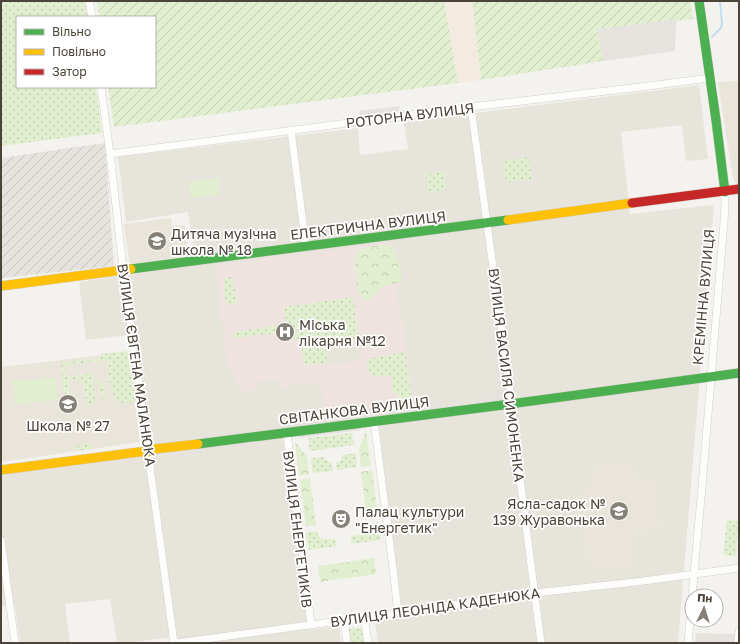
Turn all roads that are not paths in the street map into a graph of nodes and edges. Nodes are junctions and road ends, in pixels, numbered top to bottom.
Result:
1 (89, 1) edge
2 (699, 1) edge
3 (92, 16) edge
4 (710, 78) junction
5 (101, 88) edge
6 (471, 107) junction
7 (291, 130) junction
8 (110, 154) junction
9 (739, 189) edge
10 (725, 192) junction
11 (487, 223) junction
12 (306, 247) junction
13 (124, 270) junction
14 (1, 286) edge
15 (739, 373) edge
16 (710, 377) junction
17 (512, 404) junction
18 (374, 421) junction
19 (287, 433) junction
20 (148, 452) junction
21 (1, 470) edge
22 (1, 540) edge
23 (739, 568) edge
24 (694, 573) junction
25 (693, 588) edge
26 (535, 593) junction
27 (398, 613) junction
28 (364, 617) junction
29 (344, 620) junction
30 (311, 624) junction
31 (689, 628) edge
32 (739, 630) edge
33 (15, 643) edge
34 (175, 643) edge
35 (347, 643) edge
36 (368, 643) edge
37 (541, 643) edge
38 (688, 643) edge
39 (738, 643) edge

1 - 3 street
2 - 4 street, КРЕМІННА ВУЛИЦЯ
4 - 6 street, РОТОРНА ВУЛИЦЯ
4 - 10 street, КРЕМІННА ВУЛИЦЯ
5 - 8 street, ВУЛИЦЯ ЄВГЕНА МАЛАНЮКА
6 - 7 street, РОТОРНА ВУЛИЦЯ
6 - 11 street, ВУЛИЦЯ ВАСИЛЯ СИМОНЕНКА
7 - 8 street, РОТОРНА ВУЛИЦЯ
7 - 12 street
8 - 13 street, ВУЛИЦЯ ЄВГЕНА МАЛАНЮКА
9 - 10 street, ЕЛЕКТРИЧНА ВУЛИЦЯ
10 - 11 street, ЕЛЕКТРИЧНА ВУЛИЦЯ
10 - 16 street, КРЕМІННА ВУЛИЦЯ
11 - 12 street, ЕЛЕКТРИЧНА ВУЛИЦЯ
11 - 17 street, ВУЛИЦЯ ВАСИЛЯ СИМОНЕНКА
12 - 13 street, ЕЛЕКТРИЧНА ВУЛИЦЯ
13 - 14 street, ЕЛЕКТРИЧНА ВУЛИЦЯ
13 - 20 street, ВУЛИЦЯ ЄВГЕНА МАЛАНЮКА
15 - 16 street, СВІТАНКОВА ВУЛИЦЯ
16 - 17 street, СВІТАНКОВА ВУЛИЦЯ
16 - 24 street, КРЕМІННА ВУЛИЦЯ
17 - 18 street, СВІТАНКОВА ВУЛИЦЯ
17 - 26 street, ВУЛИЦЯ ВАСИЛЯ СИМОНЕНКА
18 - 19 street, СВІТАНКОВА ВУЛИЦЯ
18 - 27 street
19 - 20 street, СВІТАНКОВА ВУЛИЦЯ
19 - 30 street, ВУЛИЦЯ ЕНЕРГЕТИКІВ
20 - 21 street, СВІТАНКОВА ВУЛИЦЯ
20 - 34 street, ВУЛИЦЯ ЄВГЕНА МАЛАНЮКА
22 - 33 street
23 - 24 street, ВУЛИЦЯ ЛЕОНІДА КАДЕНЮКА
24 - 25 street, КРЕМІННА ВУЛИЦЯ
24 - 26 street, ВУЛИЦЯ ЛЕОНІДА КАДЕНЮКА
26 - 27 street, ВУЛИЦЯ ЛЕОНІДА КАДЕНЮКА
26 - 37 street, ВУЛИЦЯ ВАСИЛЯ СИМОНЕНКА
27 - 28 street, ВУЛИЦЯ ЛЕОНІДА КАДЕНЮКА
28 - 29 street, ВУЛИЦЯ ЛЕОНІДА КАДЕНЮКА
28 - 36 street
29 - 30 street, ВУЛИЦЯ ЛЕОНІДА КАДЕНЮКА
29 - 35 street
30 - 34 street, ВУЛИЦЯ ЛЕОНІДА КАДЕНЮКА
31 - 38 street, КРЕМІННА ВУЛИЦЯ
32 - 39 street

